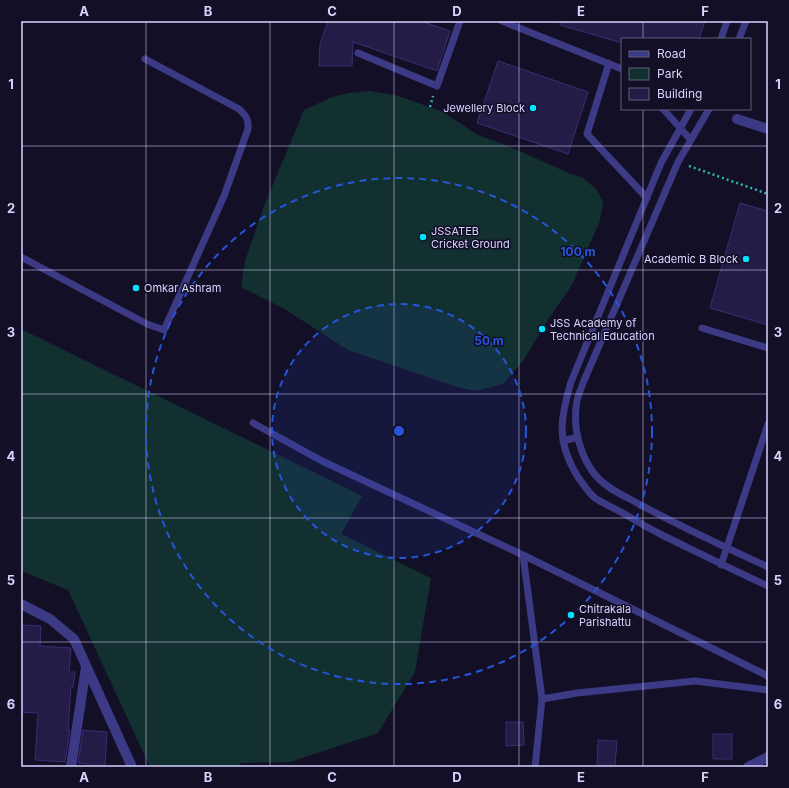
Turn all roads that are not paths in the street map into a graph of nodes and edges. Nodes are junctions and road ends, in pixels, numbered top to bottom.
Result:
1 (460, 21) edge
2 (502, 21) edge
3 (727, 21) edge
4 (746, 21) edge
5 (721, 38) edge
6 (739, 38) edge
7 (358, 53) dead end
8 (145, 59) dead end
9 (609, 63) junction
10 (621, 69) edge
11 (664, 110) edge
12 (690, 110) edge
13 (708, 110) edge
14 (737, 119) dead end
15 (681, 129) junction
16 (768, 129) edge
17 (691, 140) junction
18 (647, 198) junction
19 (21, 257) edge
20 (702, 328) dead end
21 (768, 348) edge
22 (253, 423) dead end
23 (768, 424) edge
24 (578, 437) junction
25 (563, 442) junction
26 (727, 548) junction
27 (523, 555) junction
28 (721, 565) junction
29 (768, 567) edge
30 (768, 586) edge
31 (21, 604) edge
32 (86, 667) junction
33 (768, 677) edge
34 (768, 690) edge
35 (542, 699) junction
36 (763, 762) edge
37 (71, 767) edge
38 (132, 767) edge
39 (535, 767) edge
40 (748, 767) edge

1 - 7 lane
2 - 9 lane
3 - 5 lane
4 - 6 lane
8 - 19 lane
9 - 10 lane
9 - 18 lane
11 - 15 lane
12 - 15 lane
13 - 17 lane
14 - 16 street
15 - 17 lane
15 - 18 lane
17 - 24 lane
18 - 25 lane
20 - 21 lane
22 - 27 lane
23 - 26 lane
24 - 25 lane
24 - 26 lane
25 - 28 lane
26 - 28 lane
26 - 29 lane
27 - 33 lane
27 - 35 lane
28 - 30 lane
31 - 32 street
32 - 37 street
32 - 38 street
34 - 35 lane
35 - 39 lane
36 - 40 street

